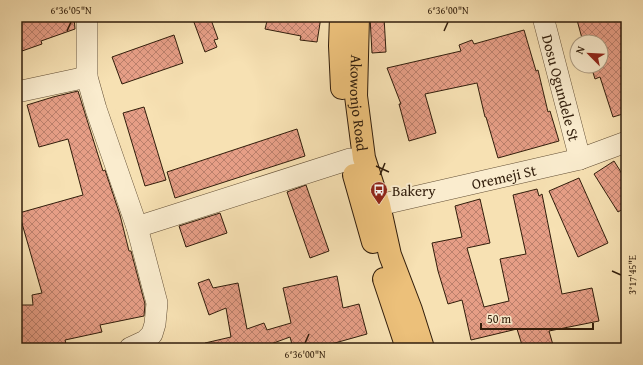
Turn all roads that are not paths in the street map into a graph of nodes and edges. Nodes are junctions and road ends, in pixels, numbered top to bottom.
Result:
1 (88, 17) edge
2 (341, 17) edge
3 (358, 17) edge
4 (543, 17) edge
5 (86, 77) junction
6 (17, 92) edge
7 (624, 147) edge
8 (350, 159) junction
9 (580, 159) junction
10 (379, 205) junction
11 (137, 227) junction
12 (130, 348) edge
13 (407, 348) edge
14 (423, 348) edge

1 - 5 street
2 - 8 main road, Akowonjo Road
3 - 10 main road, Akowonjo Road
4 - 9 street, Dosu Ogundele St
5 - 6 street
5 - 11 street
7 - 9 street, Oremeji St
8 - 11 street
8 - 13 main road, Akowonjo Road
9 - 10 street, Oremeji St
10 - 14 main road, Akowonjo Road
11 - 12 street

